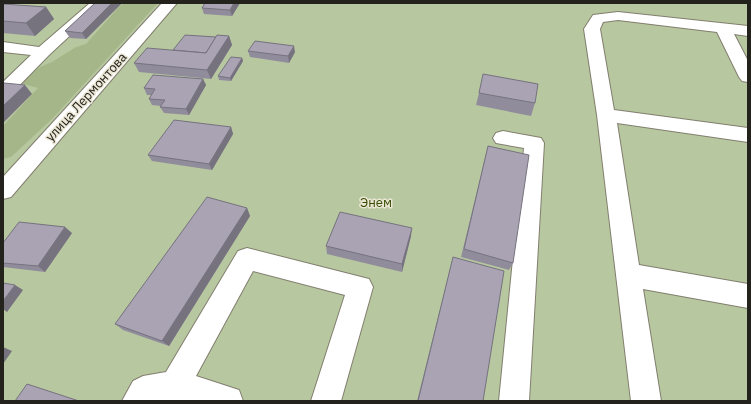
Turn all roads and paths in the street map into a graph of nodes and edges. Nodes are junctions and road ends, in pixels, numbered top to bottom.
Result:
1 (94, 3) edge
2 (97, 3) edge
3 (170, 3) edge
4 (723, 28) junction
5 (748, 31) edge
6 (3, 47) edge
7 (43, 52) junction
8 (748, 77) edge
9 (3, 92) edge
10 (606, 115) junction
11 (748, 135) edge
12 (504, 138) dead end
13 (3, 191) edge
14 (629, 275) junction
15 (748, 296) edge
16 (176, 385) junction
17 (138, 401) edge
18 (228, 401) edge
19 (326, 401) edge
20 (514, 401) edge
21 (646, 401) edge

1 - 2 street
2 - 7 street
3 - 13 street, улица Лермонтова
4 - 5 street
4 - 8 street
4 - 10 street
6 - 7 street
7 - 9 street
10 - 11 street
10 - 14 street
12 - 20 street
14 - 15 street
14 - 21 street
16 - 17 street
16 - 18 street
16 - 19 street

